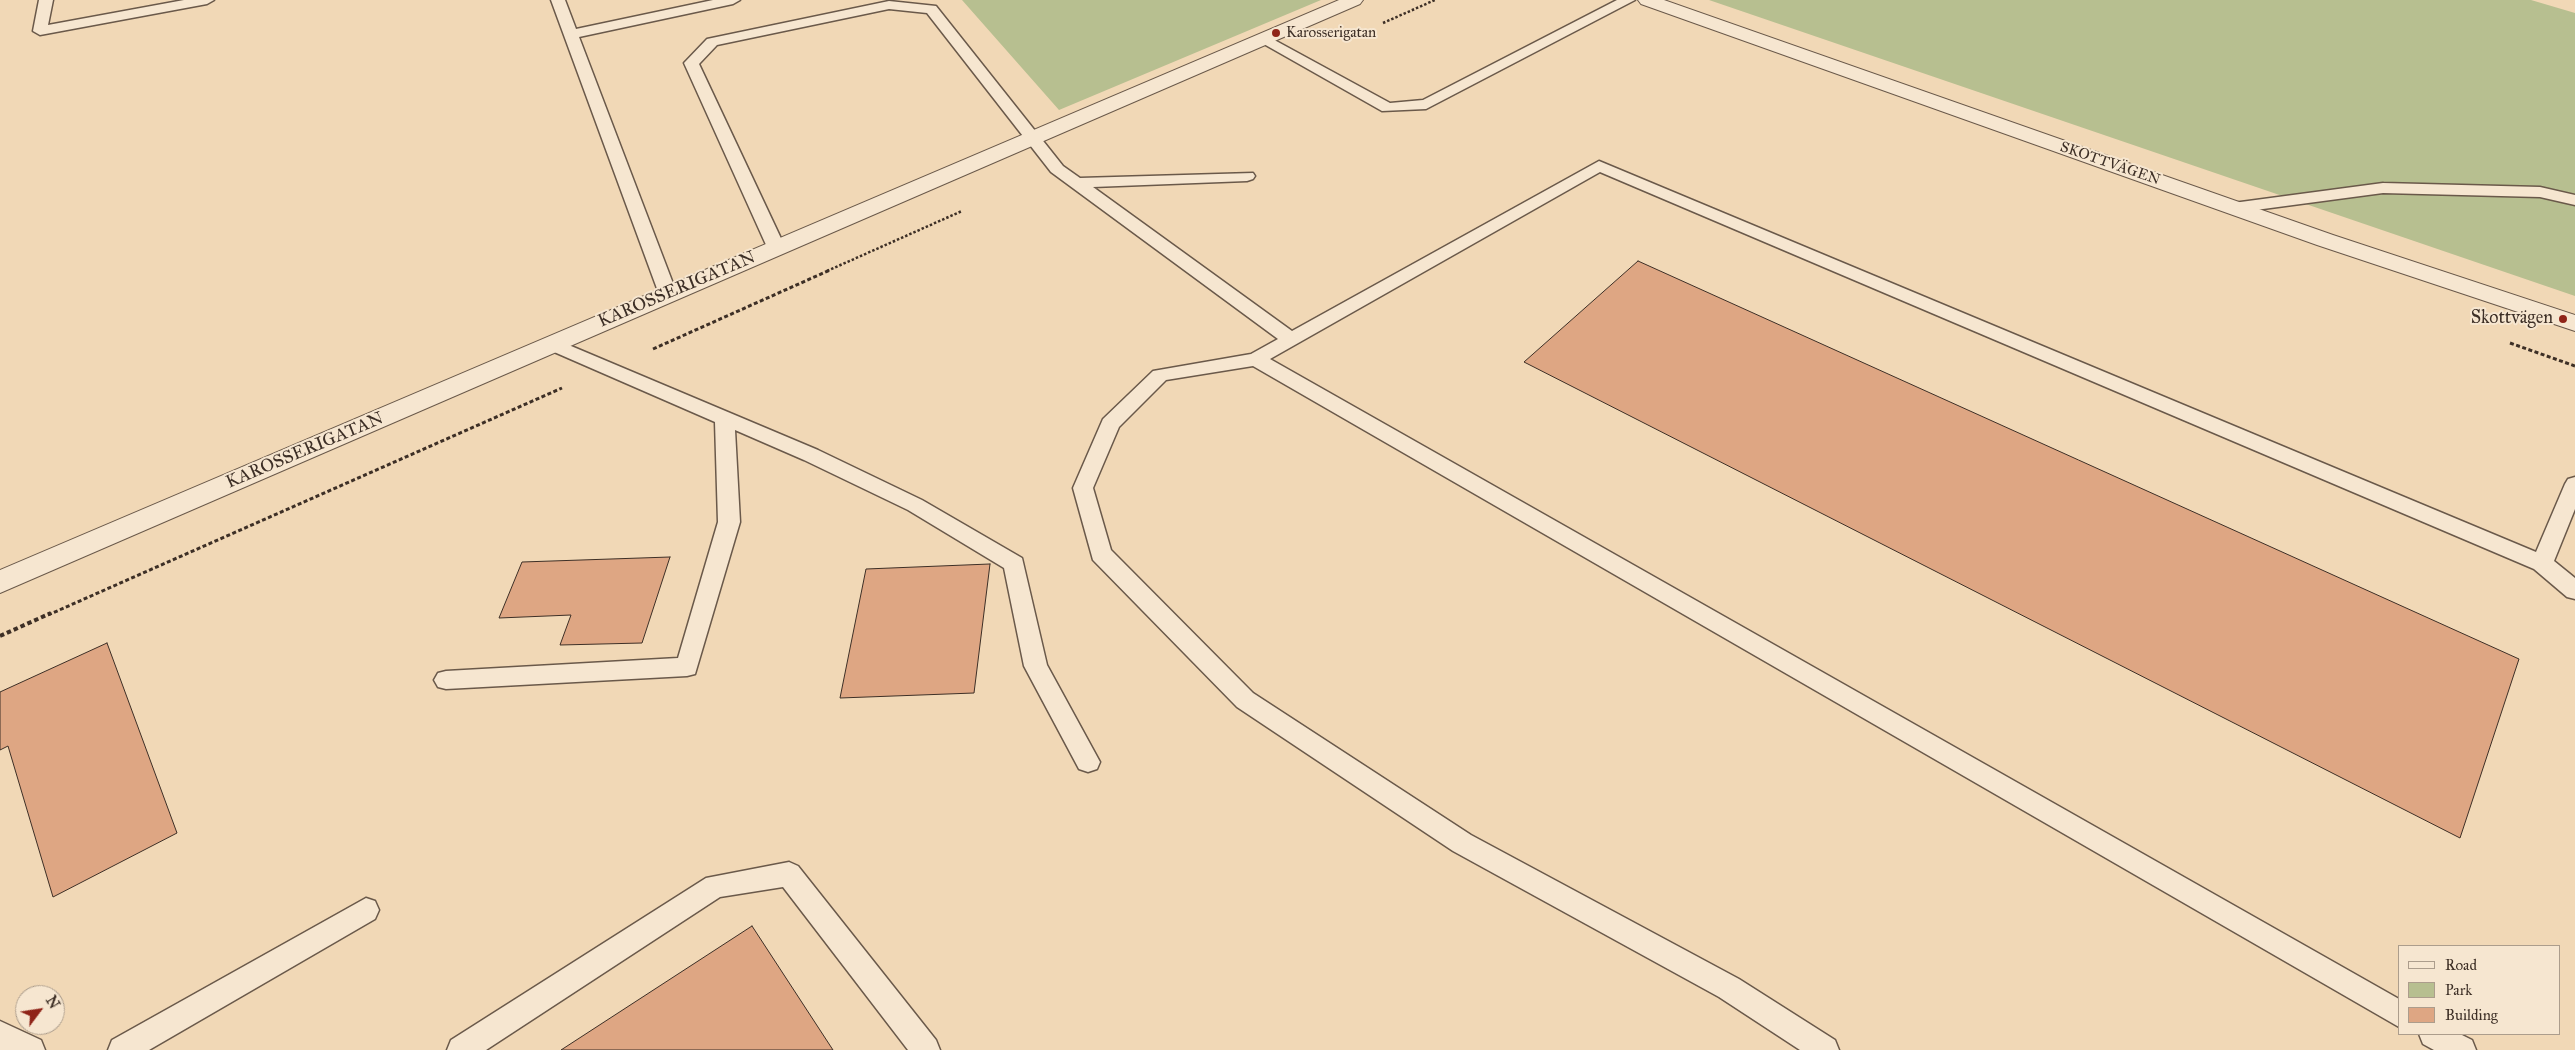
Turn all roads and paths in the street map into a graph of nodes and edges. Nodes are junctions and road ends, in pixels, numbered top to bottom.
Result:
1 (46, 0) edge
2 (206, 0) edge
3 (558, 0) edge
4 (734, 0) edge
5 (1354, 0) edge
6 (1435, 0) edge
7 (1628, 0) edge
8 (1647, 0) edge
9 (1381, 24) dead end
10 (570, 35) junction
11 (1262, 39) junction
12 (1032, 138) junction
13 (1247, 176) dead end
14 (1076, 183) junction
15 (2575, 200) edge
16 (2233, 208) junction
17 (968, 209) dead end
18 (776, 247) junction
19 (668, 294) junction
20 (2575, 323) edge
21 (1291, 339) junction
22 (552, 344) junction
23 (1256, 358) junction
24 (607, 369) junction
25 (725, 418) junction
26 (2575, 484) edge
27 (2542, 563) junction
28 (0, 582) edge
29 (2575, 591) edge
30 (0, 636) edge
31 (446, 680) dead end
32 (1088, 762) dead end
33 (366, 910) dead end
34 (2398, 1013) edge
35 (0, 1035) edge
36 (2435, 1035) edge
37 (31, 1050) edge
38 (122, 1050) edge
39 (461, 1050) edge
40 (926, 1050) edge
41 (1825, 1050) edge
42 (2462, 1050) edge

1 - 2 lane
3 - 10 lane
4 - 10 lane
5 - 11 street, KAROSSERIGATAN
6 - 9 path
7 - 11 lane
8 - 16 street, SKOTTVÄGEN
10 - 19 lane
11 - 12 street, KAROSSERIGATAN
12 - 14 lane
12 - 18 street, KAROSSERIGATAN
12 - 18 lane
13 - 14 lane
14 - 21 lane
15 - 16 lane
16 - 20 street, SKOTTVÄGEN
17 - 24 path
18 - 19 street, KAROSSERIGATAN
19 - 22 street, KAROSSERIGATAN
21 - 23 lane
21 - 27 lane
22 - 24 lane
22 - 28 street, KAROSSERIGATAN
23 - 34 lane
23 - 41 lane
24 - 25 lane
24 - 30 path
25 - 31 lane
25 - 32 lane
26 - 27 lane
27 - 29 lane
33 - 38 lane
35 - 37 lane
36 - 42 lane
39 - 40 lane

